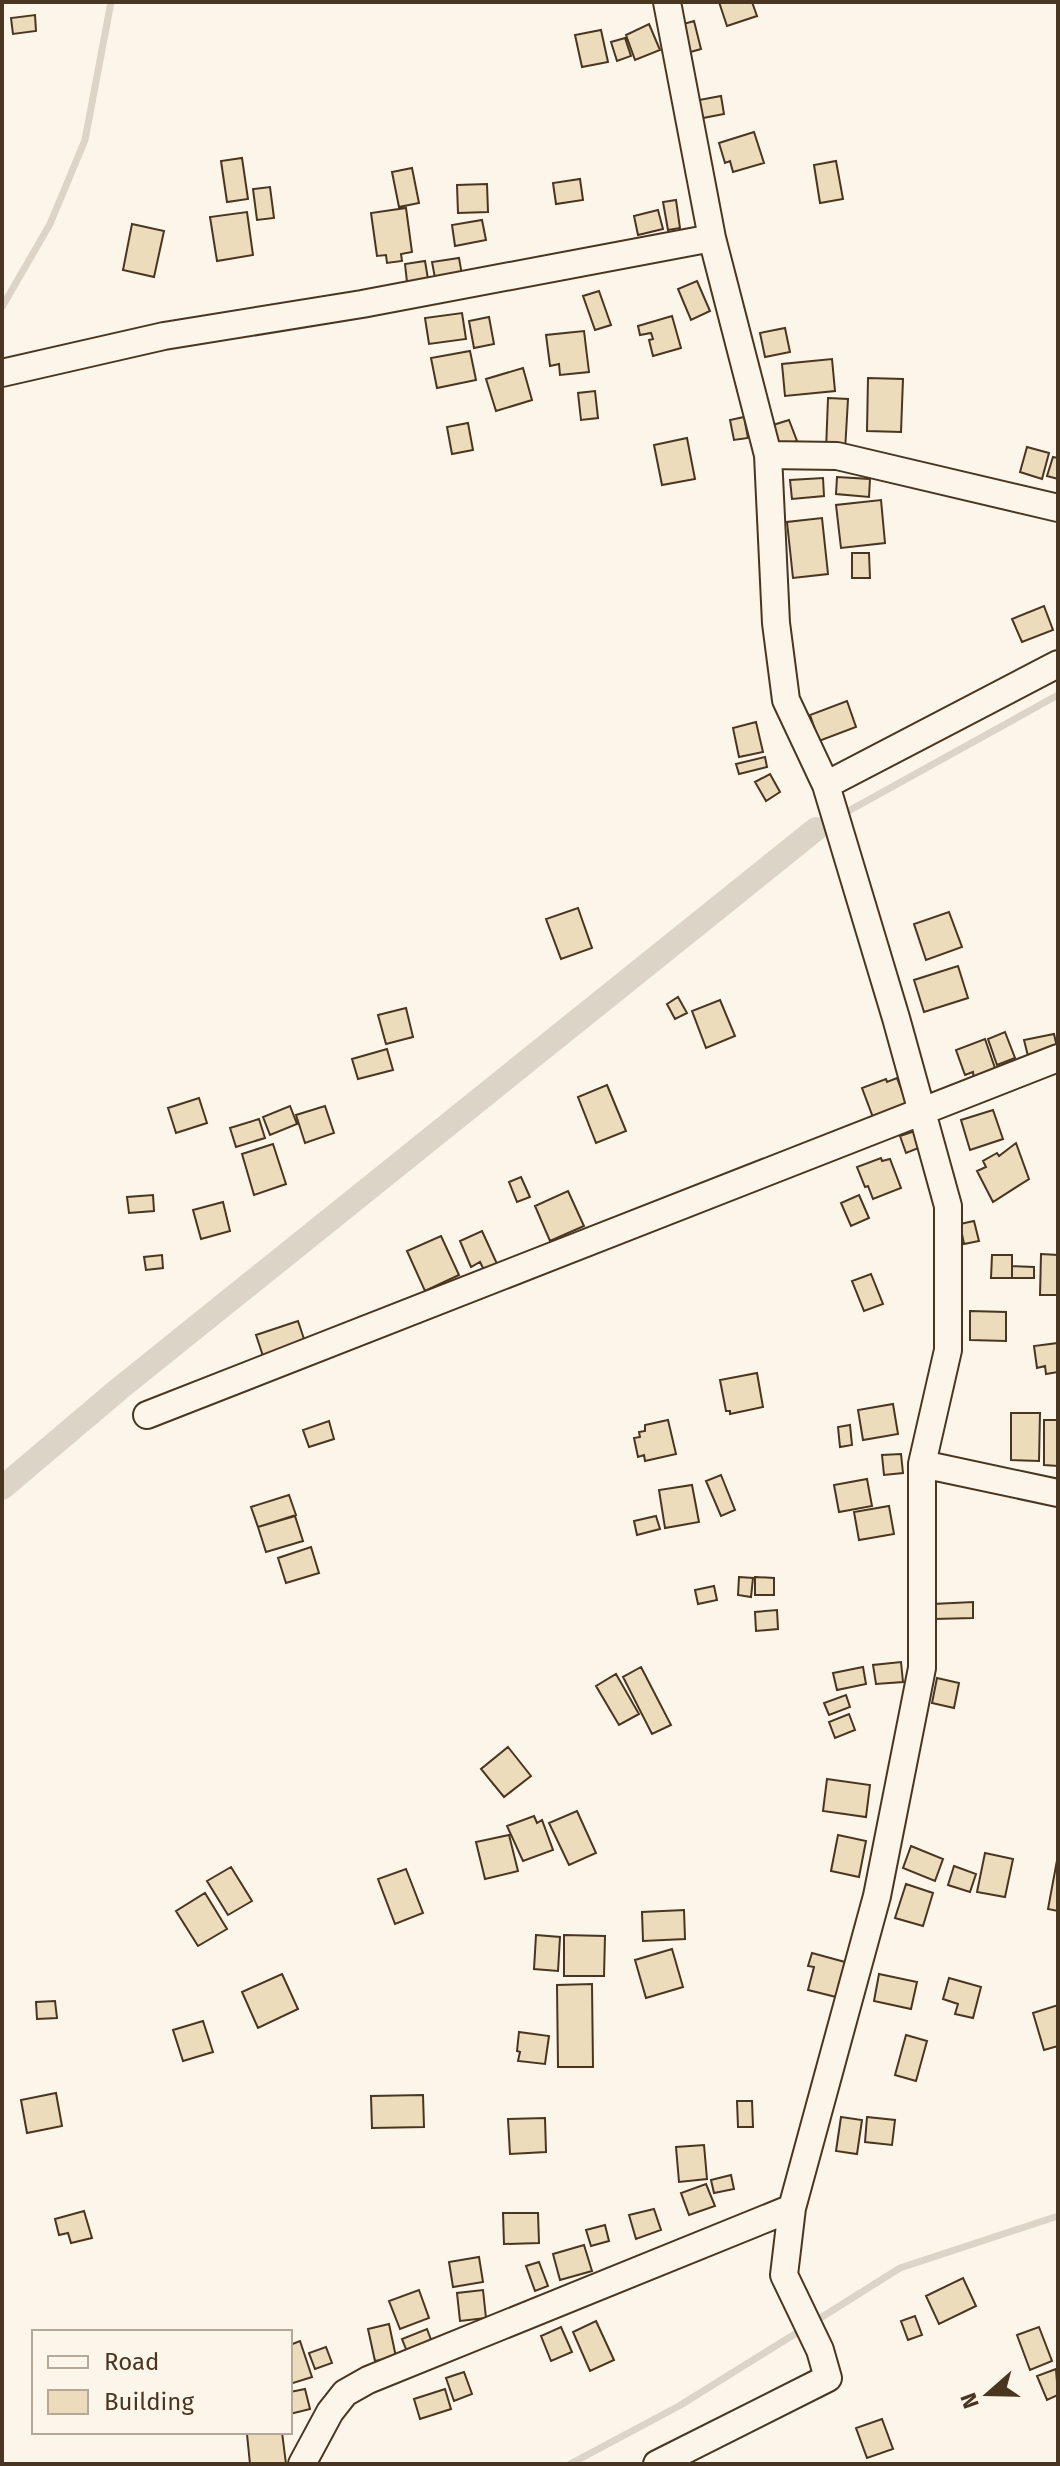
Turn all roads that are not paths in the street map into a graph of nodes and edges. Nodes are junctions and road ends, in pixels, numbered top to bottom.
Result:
1 (667, 2) edge
2 (712, 238) junction
3 (2, 373) edge
4 (768, 455) junction
5 (1058, 508) edge
6 (1058, 664) edge
7 (832, 808) junction
8 (1058, 1058) edge
9 (923, 1112) junction
10 (147, 1415) dead end
11 (922, 1464) junction
12 (1058, 1493) edge
13 (792, 2208) junction
14 (302, 2464) edge
15 (657, 2464) edge

1 - 2 street
2 - 3 street
2 - 4 street
4 - 5 street
4 - 7 street
6 - 7 street
7 - 9 street
8 - 9 street
9 - 10 street
9 - 11 street
11 - 12 street
11 - 13 street
13 - 14 street
13 - 15 street

